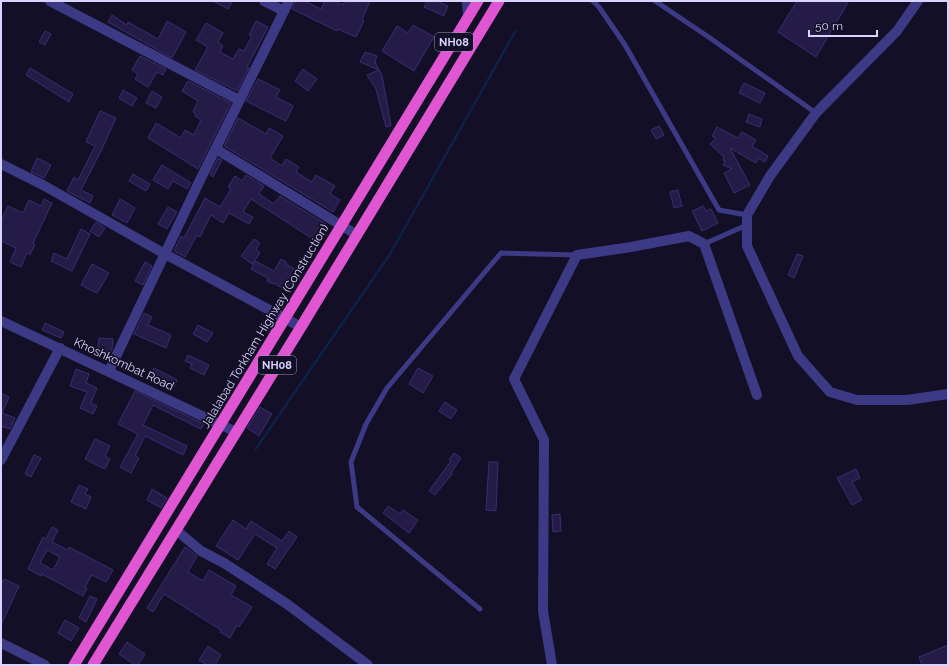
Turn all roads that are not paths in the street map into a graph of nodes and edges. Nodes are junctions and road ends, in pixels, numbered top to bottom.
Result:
1 (50, 1) edge
2 (264, 1) edge
3 (289, 1) edge
4 (466, 1) edge
5 (478, 1) edge
6 (499, 1) edge
7 (593, 1) edge
8 (655, 1) edge
9 (918, 1) edge
10 (284, 11) junction
11 (468, 17) junction
12 (460, 64) junction
13 (429, 82) junction
14 (239, 100) junction
15 (816, 114) junction
16 (216, 149) junction
17 (1, 164) edge
18 (747, 220) junction
19 (341, 226) junction
20 (357, 235) junction
21 (704, 244) junction
22 (165, 254) junction
23 (577, 255) junction
24 (284, 319) junction
25 (1, 321) edge
26 (301, 327) junction
27 (60, 348) junction
28 (109, 371) junction
29 (948, 394) edge
30 (757, 395) dead end
31 (220, 424) junction
32 (236, 432) junction
33 (1, 460) edge
34 (176, 530) junction
35 (480, 609) dead end
36 (1, 643) edge
37 (45, 665) edge
38 (74, 665) edge
39 (93, 665) edge
40 (368, 665) edge
41 (552, 665) edge

1 - 14 street
2 - 10 street
3 - 10 street
4 - 11 street
5 - 11 highway, Jalalabad Torkham Highway (Construction) / NH08
6 - 12 highway, NH08
7 - 18 lane
8 - 15 lane
9 - 15 street
10 - 14 street
11 - 13 highway, Jalalabad Torkham Highway (Construction) / NH08
12 - 13 highway, NH08
12 - 20 highway, NH08
13 - 19 highway, Jalalabad Torkham Highway (Construction) / NH08
14 - 16 street
15 - 18 street
16 - 19 street
16 - 22 street
17 - 22 street
18 - 21 lane
18 - 29 street
19 - 20 street
19 - 24 highway, Jalalabad Torkham Highway (Construction) / NH08
20 - 26 highway, NH08
21 - 23 street
21 - 30 street
22 - 24 street
22 - 28 street
23 - 35 lane
23 - 41 street
24 - 26 street
24 - 31 highway, Jalalabad Torkham Highway (Construction) / NH08
25 - 27 street, Khoshkombat Road
26 - 32 highway, NH08
27 - 28 street, Khoshkombat Road
27 - 33 street
28 - 31 street, Khoshkombat Road
31 - 32 street, Khoshkombat Road
31 - 38 highway, Jalalabad Torkham Highway (Construction) / NH08
32 - 34 highway, NH08
34 - 39 highway, NH08
34 - 40 street
36 - 37 street

